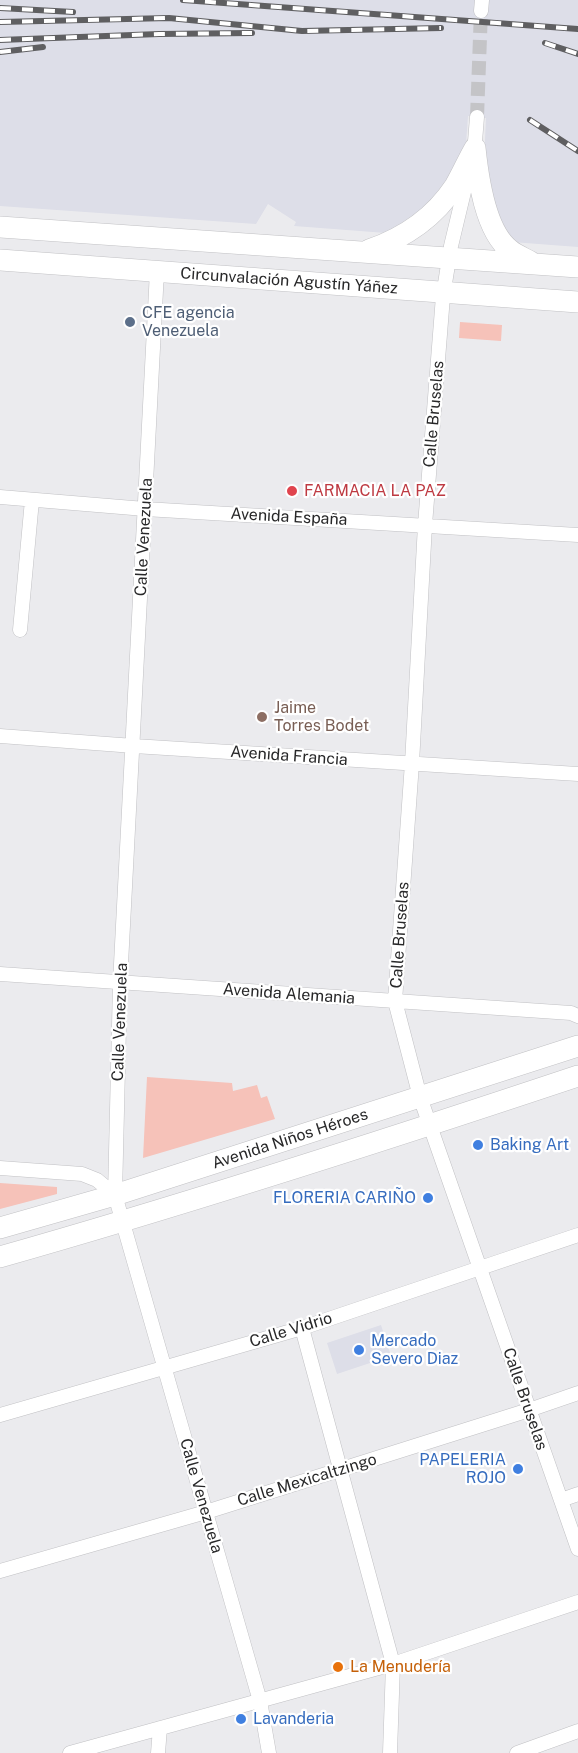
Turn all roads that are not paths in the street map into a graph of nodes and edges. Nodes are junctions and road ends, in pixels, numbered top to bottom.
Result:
1 (477, 117) tunnel mouth
2 (475, 148) junction
3 (0, 227) edge
4 (364, 252) junction
5 (449, 258) junction
6 (0, 260) edge
7 (534, 264) junction
8 (578, 267) edge
9 (157, 271) junction
10 (444, 292) junction
11 (578, 302) edge
12 (0, 498) edge
13 (32, 500) junction
14 (145, 509) junction
15 (425, 525) junction
16 (578, 534) edge
17 (20, 630) dead end
18 (0, 736) edge
19 (134, 746) junction
20 (412, 764) junction
21 (578, 774) edge
22 (0, 974) edge
23 (120, 983) junction
24 (395, 1001) junction
25 (578, 1016) edge
26 (578, 1046) edge
27 (578, 1076) edge
28 (420, 1097) junction
29 (430, 1125) junction
30 (0, 1168) edge
31 (115, 1195) junction
32 (123, 1223) junction
33 (0, 1228) edge
34 (578, 1235) edge
35 (0, 1257) edge
36 (479, 1268) junction
37 (302, 1328) junction
38 (165, 1367) junction
39 (578, 1394) edge
40 (529, 1410) junction
41 (0, 1415) edge
42 (341, 1470) junction
43 (578, 1494) edge
44 (561, 1500) junction
45 (206, 1512) junction
46 (578, 1549) edge
47 (0, 1571) edge
48 (578, 1602) edge
49 (393, 1664) junction
50 (260, 1701) junction
51 (160, 1728) junction
52 (578, 1731) edge
53 (70, 1753) edge
54 (158, 1753) edge
55 (269, 1753) edge
56 (390, 1753) edge
57 (517, 1753) edge

1 - 2 street, Calle Bruselas
2 - 4 main road
2 - 5 street, Calle Bruselas
2 - 7 main road
3 - 4 main road, Circunvalación Agustín Yáñez
4 - 5 main road, Circunvalación Agustín Yáñez
5 - 7 main road, Circunvalación Agustín Yáñez
5 - 10 street, Calle Bruselas
6 - 9 main road, Circunvalación Agustín Yáñez
7 - 8 main road, Circunvalación Agustín Yáñez
9 - 10 main road, Circunvalación Agustín Yáñez
9 - 14 street, Calle Venezuela
10 - 11 main road, Circunvalación Agustín Yáñez
10 - 15 street, Calle Bruselas
12 - 13 street, Avenida España
13 - 14 street, Avenida España
13 - 17 street
14 - 15 street, Avenida España
14 - 19 street, Calle Venezuela
15 - 16 street, Avenida España
15 - 20 street, Calle Bruselas
18 - 19 street, Avenida Francia
19 - 20 street, Avenida Francia
19 - 23 street, Calle Venezuela
20 - 21 street, Avenida Francia
20 - 24 street, Calle Bruselas
22 - 23 street, Avenida Alemania
23 - 24 street, Avenida Alemania
23 - 31 street, Calle Venezuela
24 - 25 street, Avenida Alemania
24 - 28 street, Calle Bruselas
26 - 28 main road, Avenida Niños Héroes
27 - 29 main road, Avenida Niños Héroes
28 - 29 street, Calle Bruselas
28 - 31 main road, Avenida Niños Héroes
29 - 32 main road, Avenida Niños Héroes
29 - 36 street, Calle Bruselas
30 - 31 street
31 - 32 street, Calle Venezuela
31 - 33 main road, Avenida Niños Héroes
32 - 35 main road, Avenida Niños Héroes
32 - 38 street, Calle Venezuela
34 - 36 street, Calle Vidrio
36 - 37 street, Calle Vidrio
36 - 40 street, Calle Bruselas
37 - 38 street, Calle Vidrio
37 - 42 street
38 - 41 street, Calle Vidrio
38 - 45 street, Calle Venezuela
39 - 40 street, Calle Mexicaltzingo
40 - 42 street, Calle Mexicaltzingo
40 - 44 street, Calle Bruselas
42 - 45 street, Calle Mexicaltzingo
42 - 49 street
43 - 44 street
44 - 46 street, Calle Bruselas
45 - 47 street, Calle Mexicaltzingo
45 - 50 street, Calle Venezuela
48 - 49 street
49 - 50 street
49 - 56 street
50 - 51 street
50 - 55 street, Calle Venezuela
51 - 53 street
51 - 54 street
52 - 57 street

